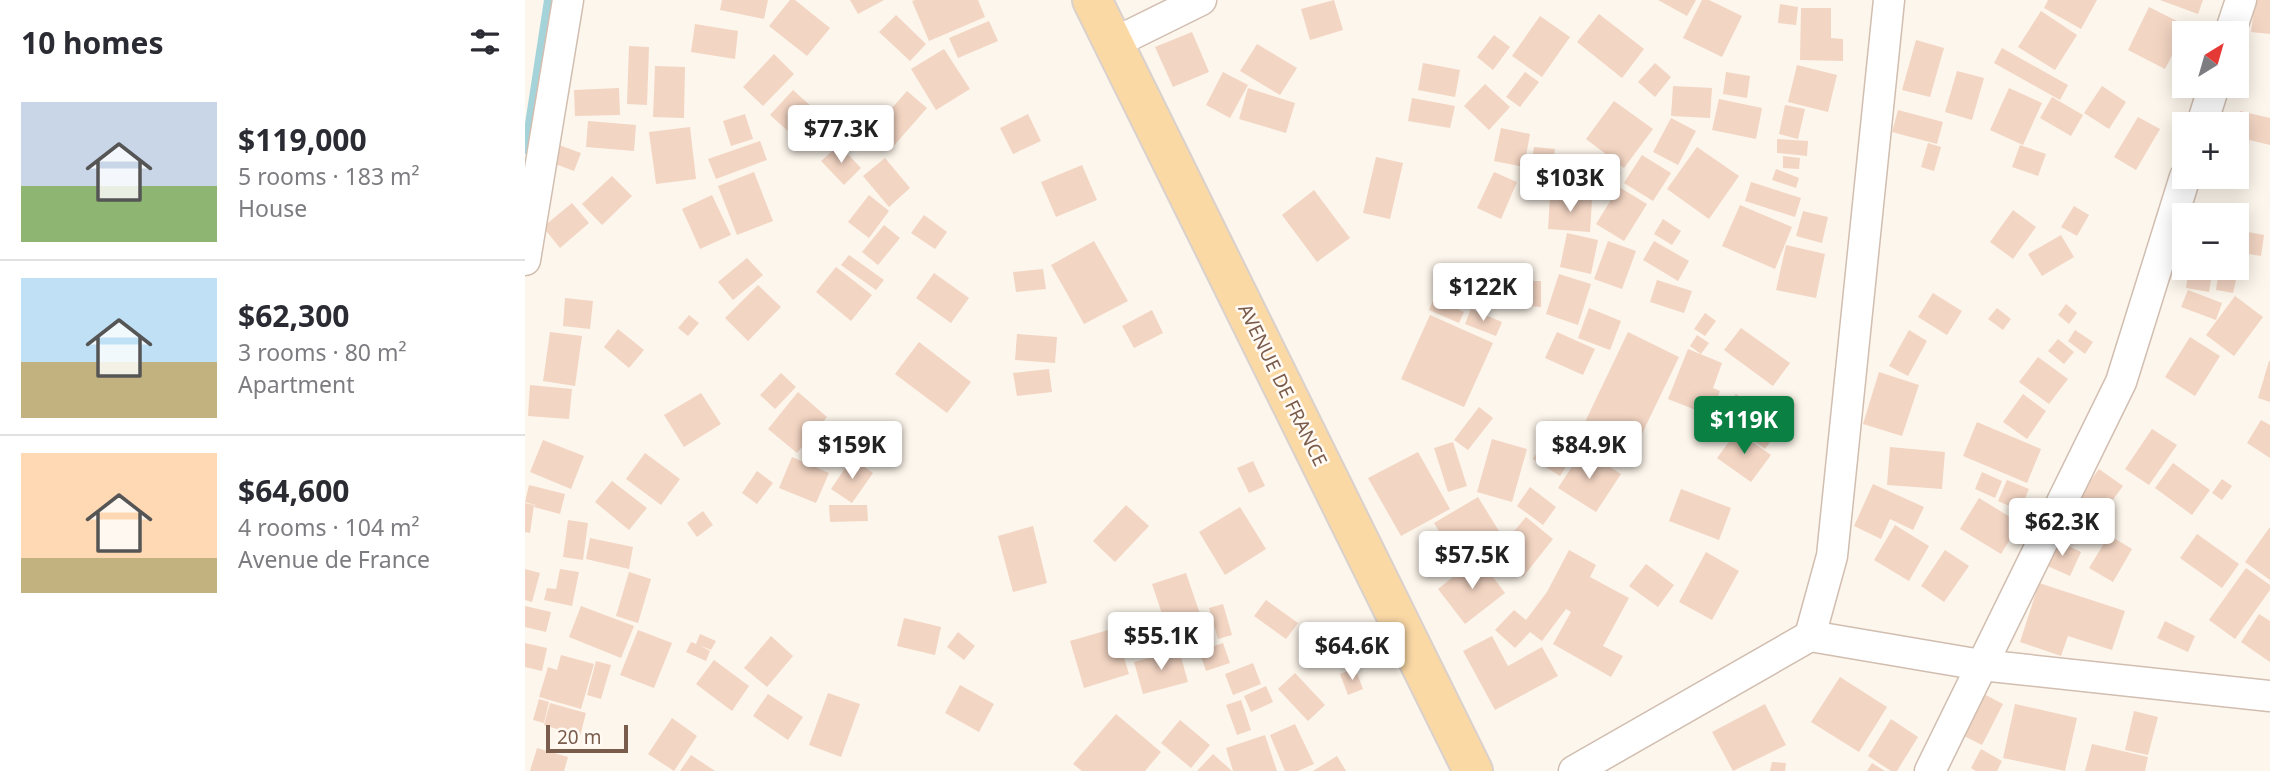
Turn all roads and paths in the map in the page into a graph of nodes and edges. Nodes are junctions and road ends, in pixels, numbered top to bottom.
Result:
1 (568, 0) edge
2 (1092, 0) edge
3 (1201, 0) edge
4 (1889, 0) edge
5 (2241, 0) edge
6 (2234, 21) edge
7 (1114, 43) junction
8 (2181, 189) edge
9 (525, 260) edge
10 (1810, 636) junction
11 (1981, 666) junction
12 (2270, 696) edge
13 (1473, 771) edge
14 (1574, 771) edge
15 (1930, 771) edge

1 - 9 street
2 - 7 main road, AVENUE DE FRANCE
3 - 7 street
4 - 10 street
5 - 6 street
7 - 13 main road, AVENUE DE FRANCE
8 - 11 street
10 - 11 street
10 - 14 street
11 - 12 street
11 - 15 street

